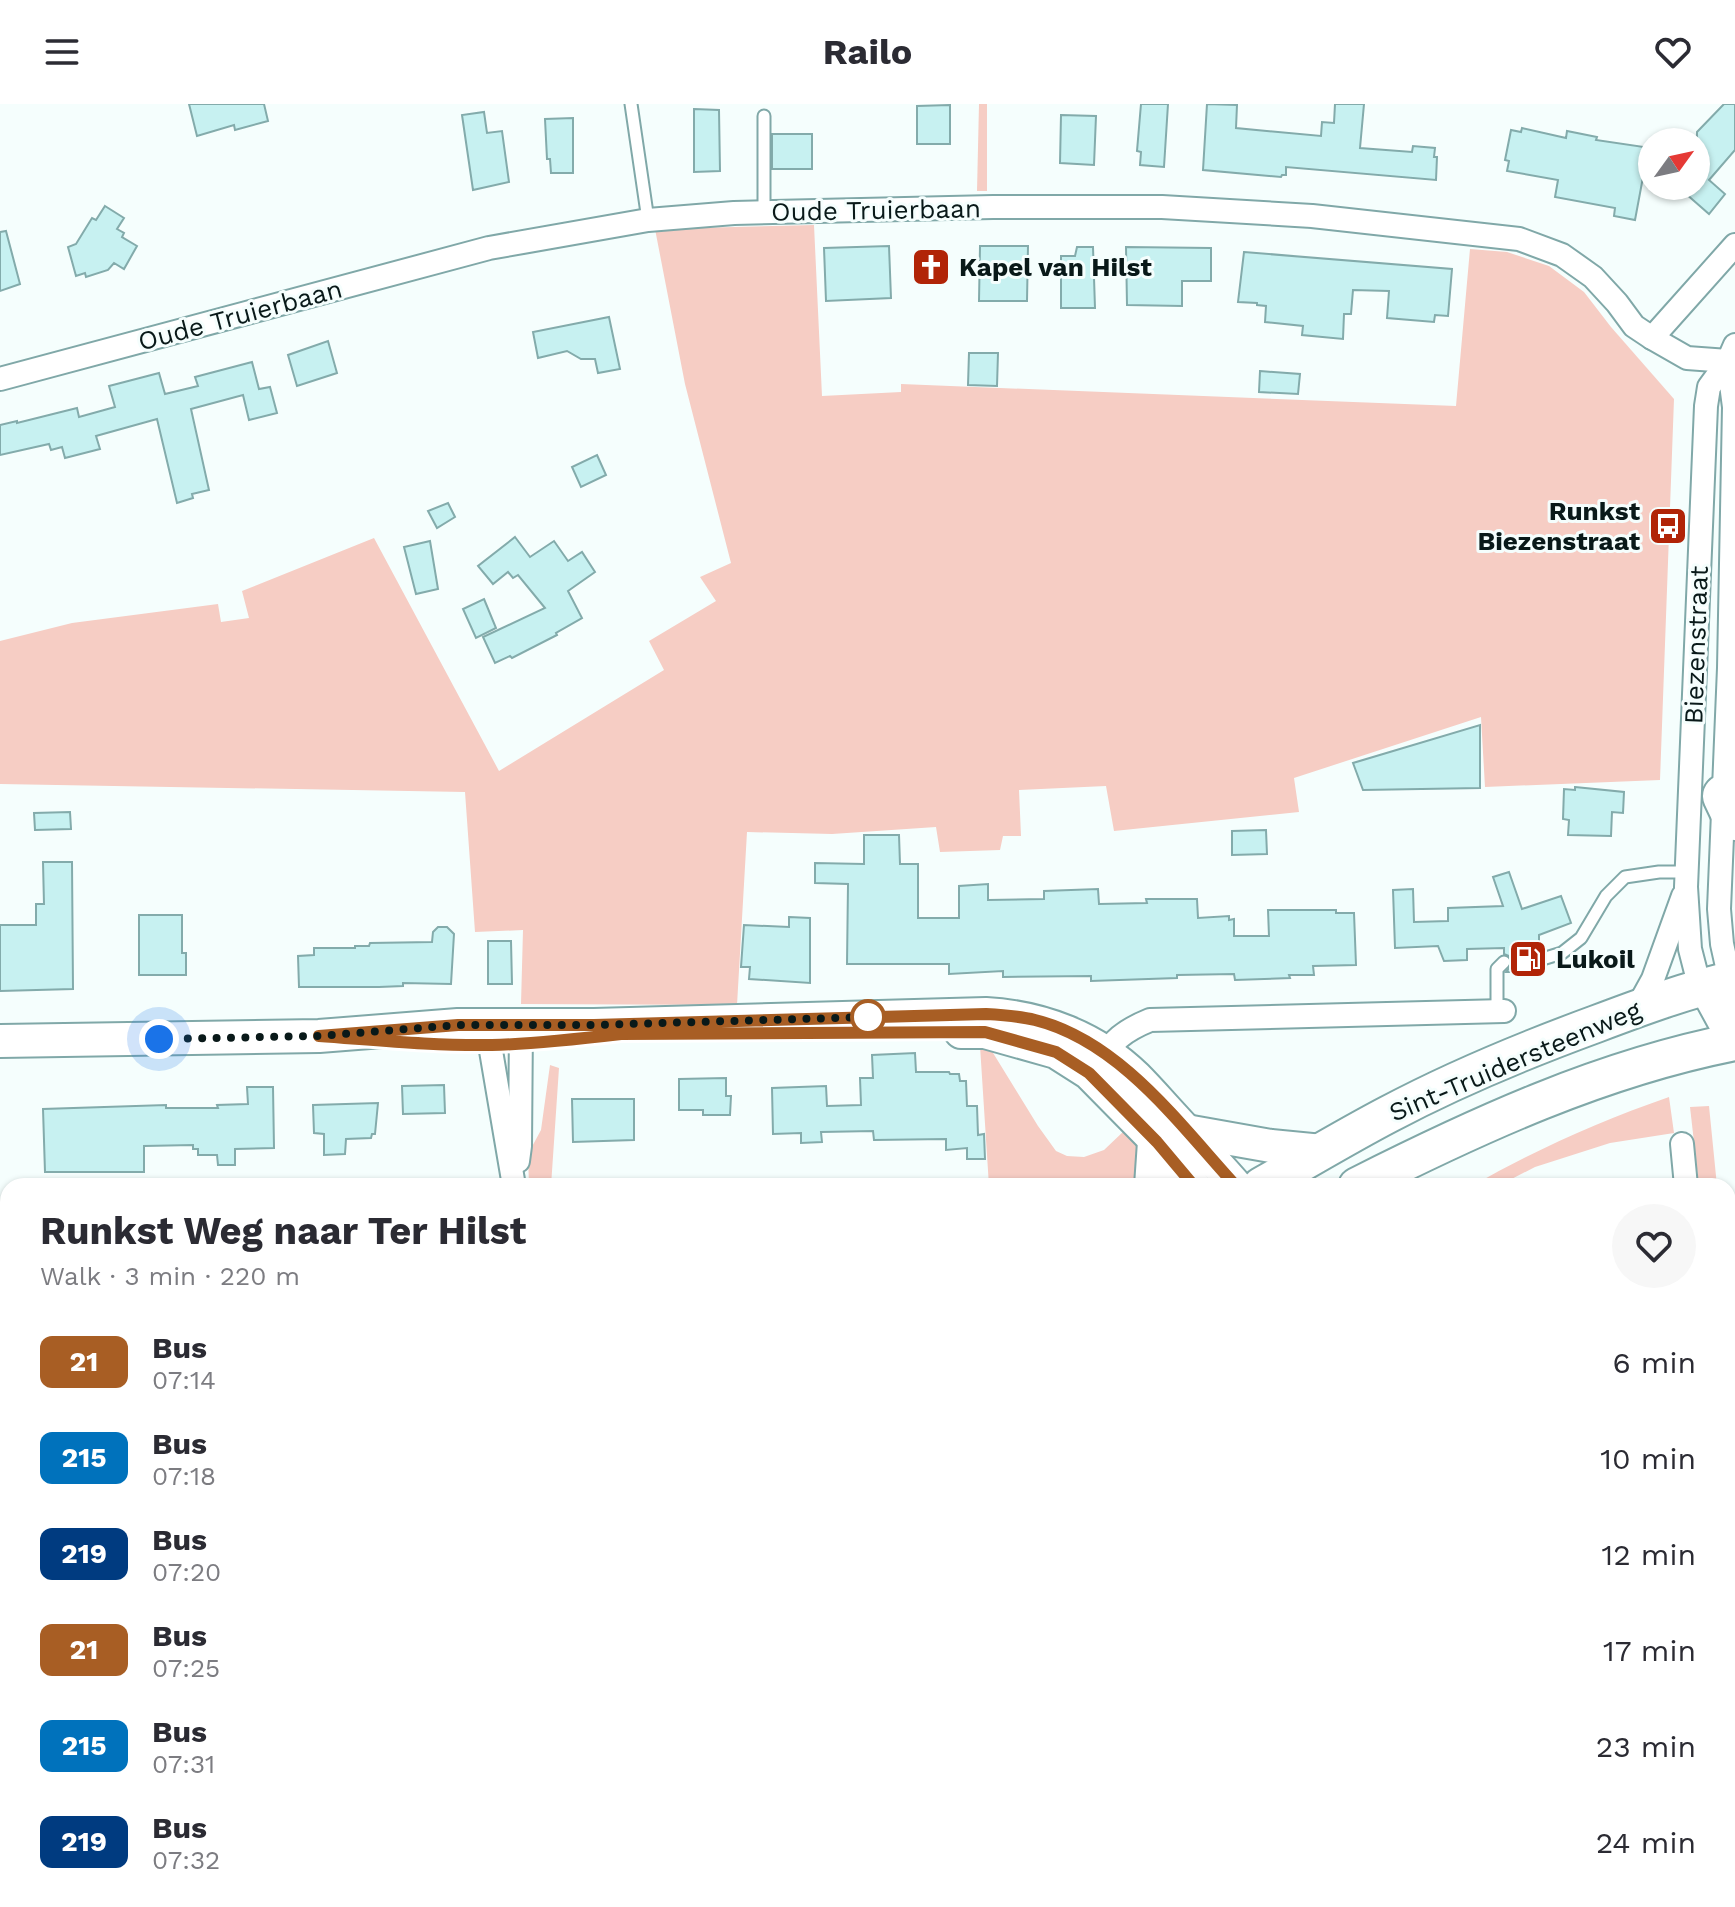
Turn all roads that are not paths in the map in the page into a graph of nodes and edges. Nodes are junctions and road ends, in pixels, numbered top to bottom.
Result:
1 (631, 104) edge
2 (764, 116) dead end
3 (764, 212) junction
4 (648, 220) junction
5 (1735, 245) edge
6 (1652, 338) junction
7 (1733, 356) edge
8 (0, 379) edge
9 (1729, 808) edge
10 (1720, 877) junction
11 (1687, 880) junction
12 (1735, 907) edge
13 (1539, 960) dead end
14 (1504, 962) dead end
15 (1722, 983) edge
16 (1637, 1008) junction
17 (1500, 1011) joint
18 (506, 1034) junction
19 (0, 1041) edge
20 (1732, 1043) edge
21 (1097, 1063) junction
22 (1172, 1137) junction
23 (1682, 1144) dead end
24 (1322, 1151) junction
25 (514, 1178) edge
26 (515, 1178) edge
27 (1157, 1178) edge
28 (1190, 1178) edge
29 (1226, 1178) edge
30 (1275, 1178) edge
31 (1374, 1178) edge
32 (1685, 1178) edge

1 - 4 lane
2 - 3 lane
3 - 4 street, Oude Truierbaan
3 - 6 street, Oude Truierbaan
4 - 8 street, Oude Truierbaan
5 - 6 street
6 - 7 street, Oude Truierbaan
7 - 9 street, Biezenstraat
7 - 11 street, Biezenstraat
9 - 10 street, Biezenstraat
10 - 12 street
10 - 15 street, Biezenstraat
11 - 13 lane
11 - 15 street, Biezenstraat
11 - 16 street, Biezenstraat
14 - 17 lane
15 - 16 main road, Sint-Truidersteenweg
15 - 20 street, Biezenstraat
15 - 20 street, Biezenstraat
16 - 24 main road, Sint-Truidersteenweg
17 - 21 street, Sint-Truidersteenweg
18 - 19 main road
18 - 21 main road
18 - 25 street
18 - 26 street
20 - 31 main road, Sint-Truidersteenweg
21 - 22 main road
22 - 24 main road
22 - 27 highway
22 - 28 main road
22 - 29 main road
23 - 32 street
24 - 30 main road, Sint-Truidersteenweg

